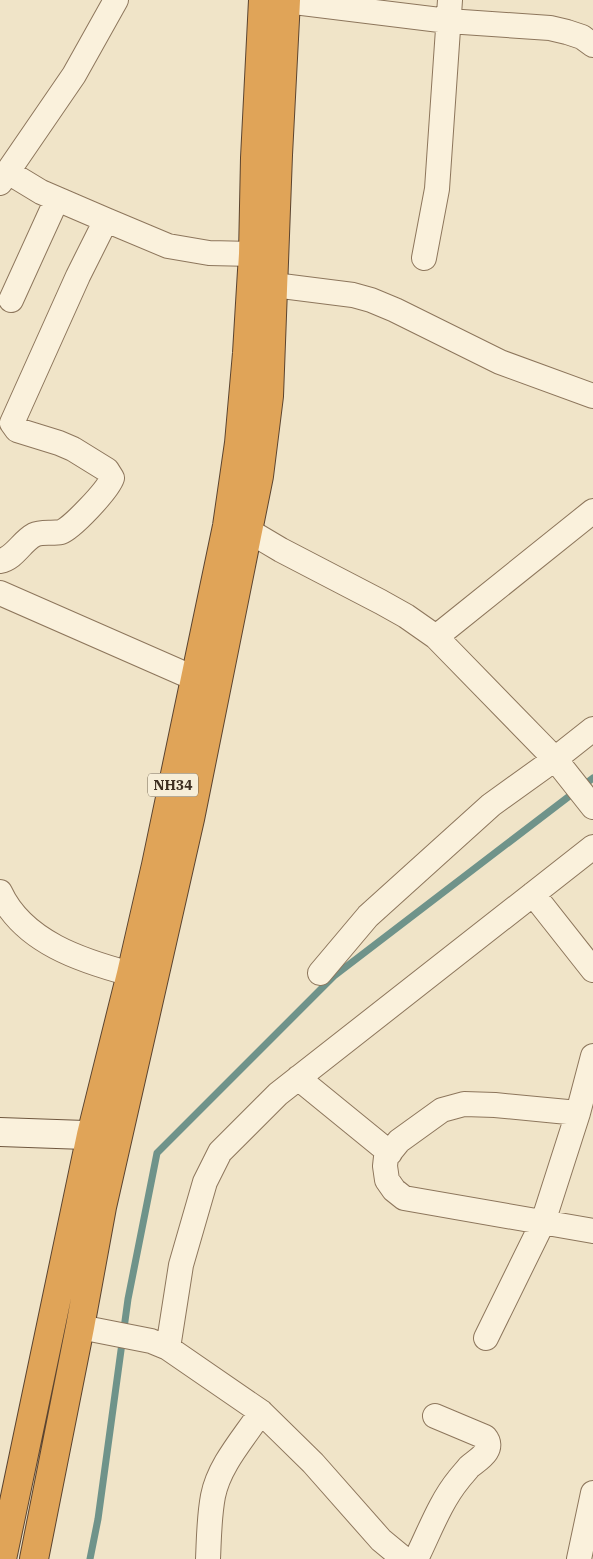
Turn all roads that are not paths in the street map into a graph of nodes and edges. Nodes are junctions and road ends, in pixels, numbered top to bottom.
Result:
1 (116, 0) edge
2 (278, 0) edge
3 (449, 11) edge
4 (593, 45) edge
5 (2, 179) edge
6 (57, 199) junction
7 (106, 220) junction
8 (253, 254) junction
9 (424, 258) dead end
10 (274, 285) junction
11 (11, 300) dead end
12 (593, 396) edge
13 (593, 511) edge
14 (238, 528) junction
15 (0, 561) edge
16 (0, 593) edge
17 (436, 637) junction
18 (196, 679) junction
19 (593, 729) edge
20 (558, 762) junction
21 (593, 807) edge
22 (593, 847) edge
23 (0, 892) edge
24 (533, 894) junction
25 (593, 970) edge
26 (320, 973) dead end
27 (131, 974) junction
28 (593, 1056) edge
29 (298, 1078) junction
30 (578, 1113) junction
31 (0, 1132) edge
32 (91, 1136) junction
33 (118, 1136) junction
34 (390, 1152) junction
35 (543, 1222) junction
36 (593, 1231) edge
37 (80, 1327) junction
38 (486, 1338) dead end
39 (160, 1345) junction
40 (261, 1412) junction
41 (435, 1416) dead end
42 (593, 1493) edge
43 (2, 1559) edge
44 (34, 1559) edge
45 (208, 1559) edge
46 (404, 1559) edge
47 (416, 1559) edge
48 (579, 1559) edge

1 - 5 street
2 - 3 street
2 - 8 highway, NH34
2 - 10 highway, NH34
3 - 4 street
3 - 9 street
5 - 6 street
6 - 7 street
6 - 11 street
7 - 8 street
7 - 15 street
8 - 14 highway, NH34
10 - 12 street
10 - 14 highway, NH34
13 - 17 street
14 - 17 street
14 - 18 highway, NH34
14 - 33 highway, NH34
16 - 18 street
17 - 20 street
18 - 27 highway, NH34
19 - 20 street
20 - 21 street
20 - 26 street
22 - 24 street
23 - 27 street
24 - 25 street
24 - 29 street
27 - 32 highway, NH34
28 - 30 street
29 - 34 street
29 - 39 street
30 - 34 street
30 - 35 street
31 - 32 street
32 - 33 street
32 - 43 highway, NH34
33 - 37 highway, NH34
34 - 35 street
35 - 36 street
35 - 38 street
37 - 39 street
37 - 44 highway, NH34
39 - 40 street
40 - 45 street
40 - 46 street
41 - 47 street
42 - 48 street

